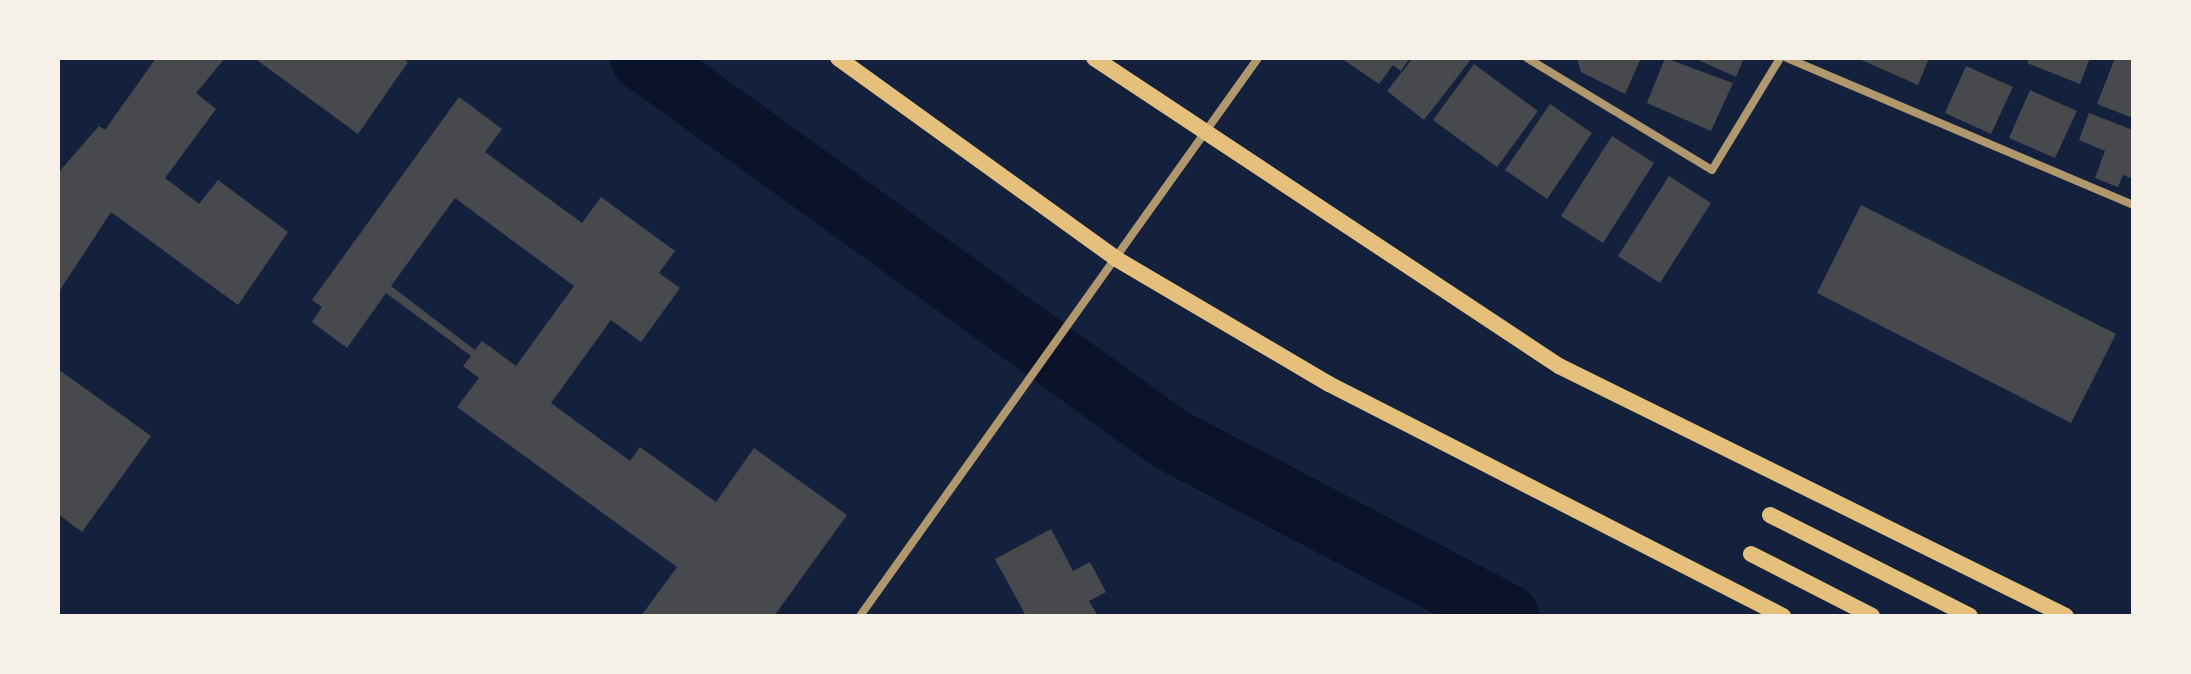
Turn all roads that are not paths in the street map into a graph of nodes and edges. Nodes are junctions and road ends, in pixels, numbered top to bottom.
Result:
1 (838, 58) edge
2 (1094, 58) edge
3 (1258, 58) edge
4 (1780, 58) edge
5 (1787, 58) edge
6 (1532, 59) edge
7 (1204, 134) junction
8 (2133, 205) edge
9 (1115, 258) junction
10 (1770, 515) dead end
11 (1751, 554) dead end
12 (860, 616) edge
13 (1783, 616) edge
14 (1872, 616) edge
15 (1970, 616) edge
16 (2066, 616) edge

1 - 9 main road
2 - 7 main road
3 - 7 street
4 - 6 street
5 - 8 street
7 - 9 street
7 - 16 main road
9 - 12 street
9 - 13 main road
10 - 15 main road
11 - 14 main road

